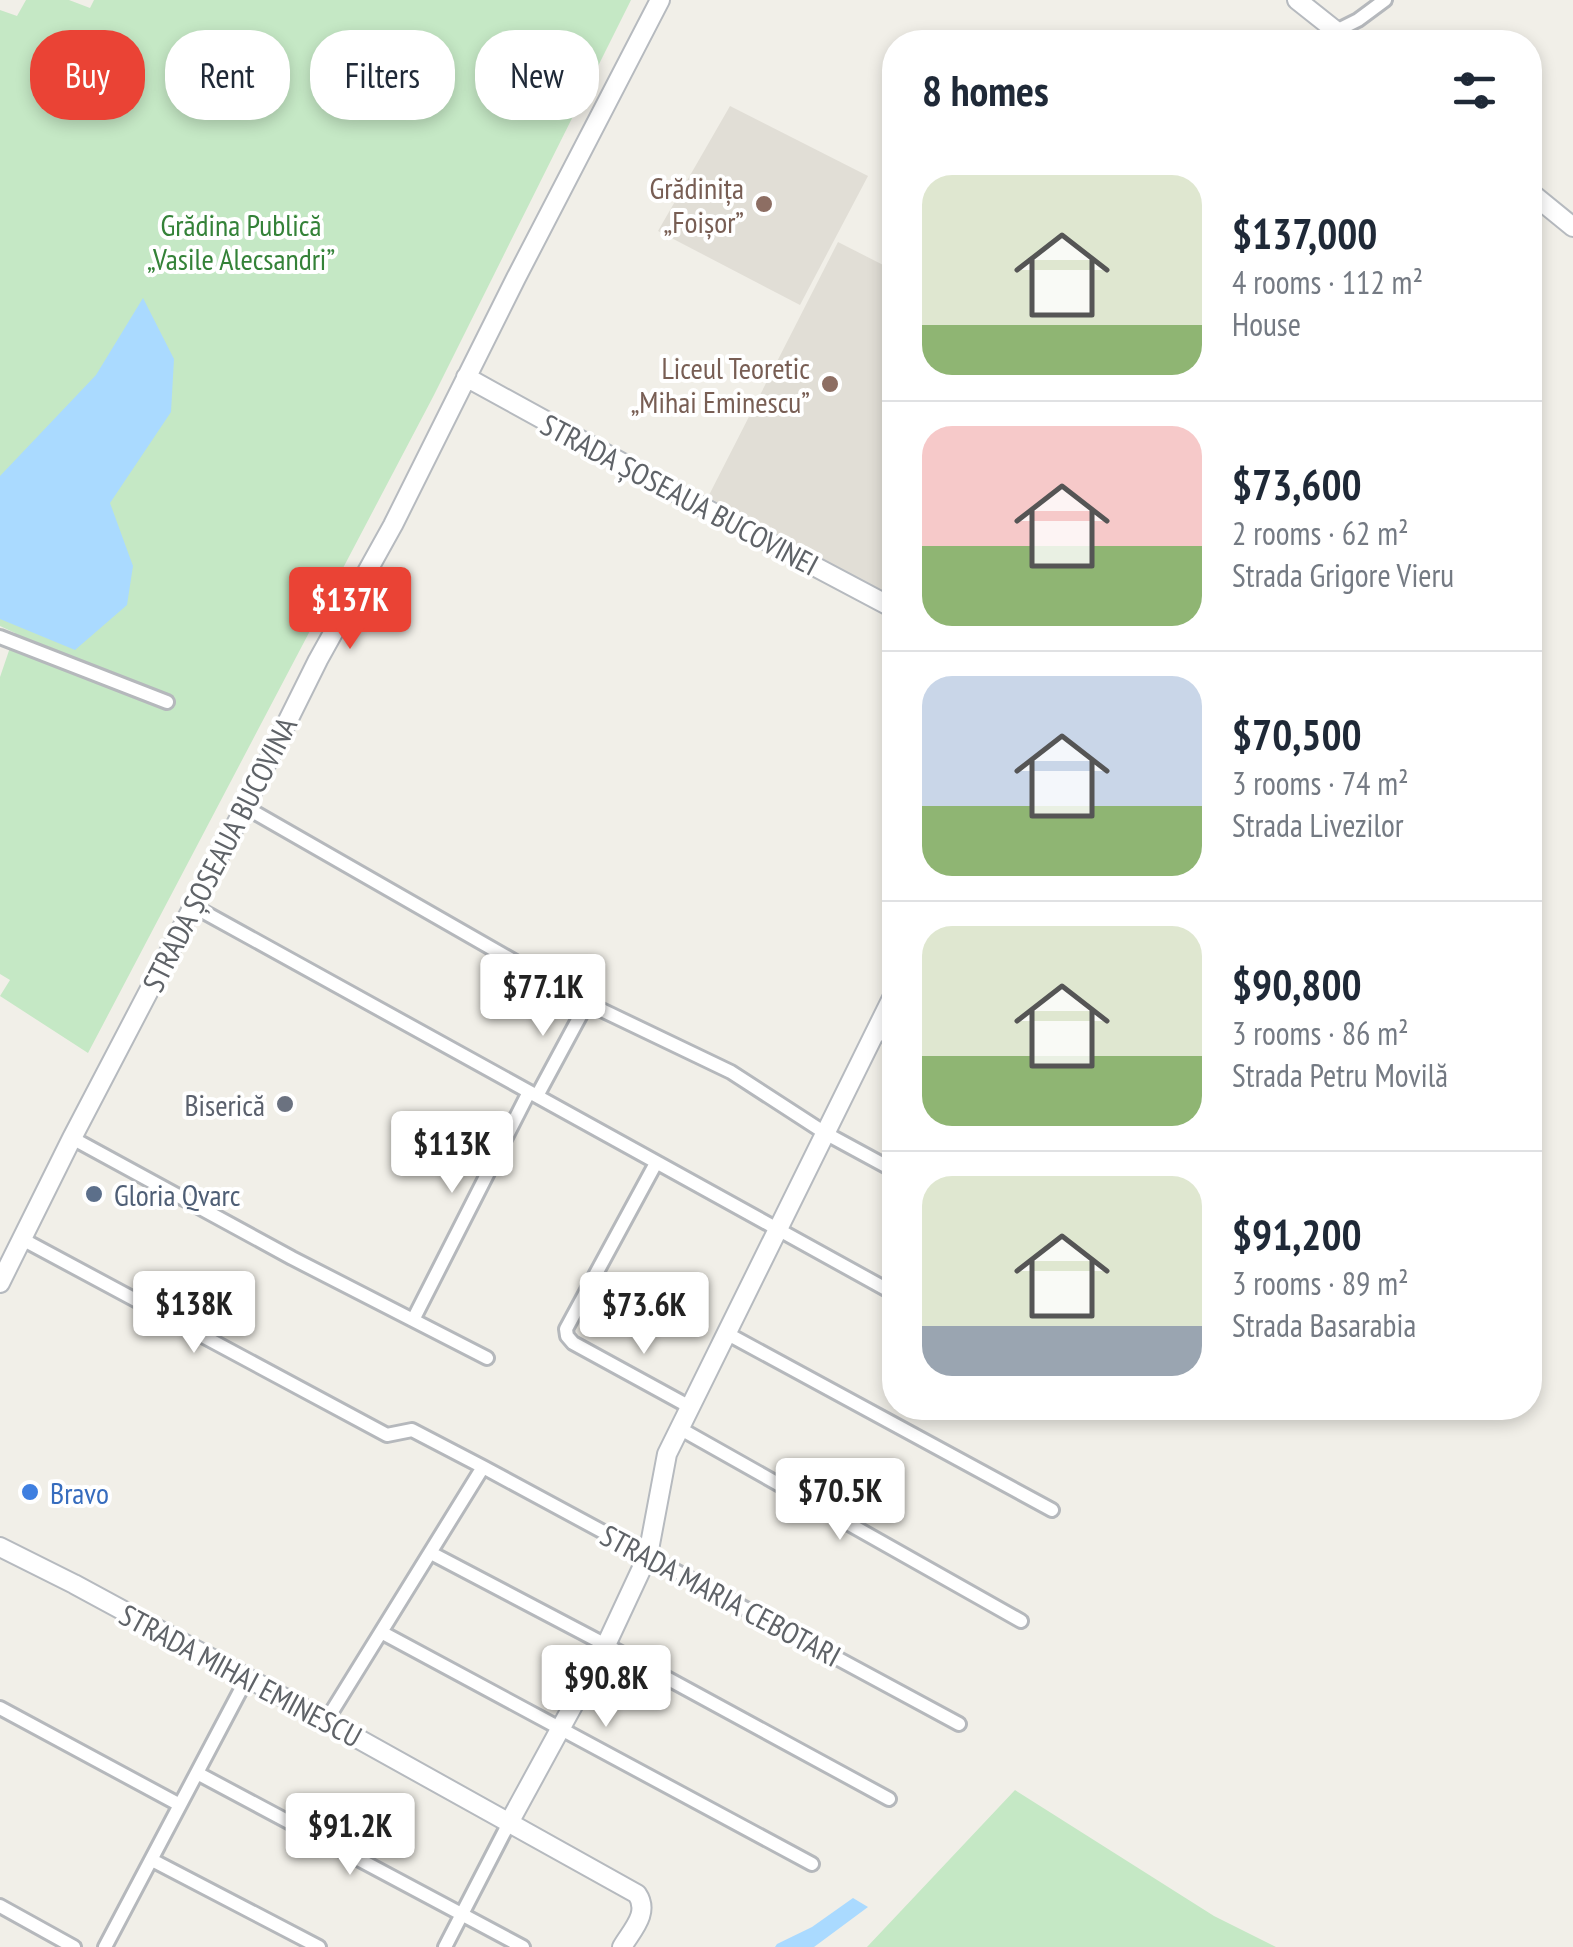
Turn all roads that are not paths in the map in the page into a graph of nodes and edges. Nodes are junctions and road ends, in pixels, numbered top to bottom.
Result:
1 (660, 0) edge
2 (1297, 0) edge
3 (1385, 0) edge
4 (1332, 30) edge
5 (1350, 30) edge
6 (1542, 202) edge
7 (1573, 227) edge
8 (466, 377) junction
9 (882, 602) edge
10 (0, 638) edge
11 (167, 702) dead end
12 (245, 806) junction
13 (193, 906) junction
14 (586, 1003) junction
15 (882, 1018) edge
16 (876, 1030) junction
17 (882, 1033) edge
18 (533, 1094) junction
19 (825, 1133) junction
20 (72, 1138) junction
21 (656, 1163) junction
22 (882, 1164) edge
23 (779, 1229) junction
24 (22, 1239) junction
25 (0, 1283) edge
26 (882, 1287) edge
27 (413, 1320) junction
28 (726, 1333) junction
29 (487, 1358) dead end
30 (690, 1407) junction
31 (882, 1418) edge
32 (886, 1420) edge
33 (680, 1428) junction
34 (483, 1467) junction
35 (1052, 1510) dead end
36 (0, 1547) edge
37 (430, 1553) junction
38 (648, 1555) junction
39 (1021, 1620) dead end
40 (380, 1632) junction
41 (606, 1645) junction
42 (247, 1678) junction
43 (0, 1708) edge
44 (326, 1720) junction
45 (959, 1724) dead end
46 (559, 1729) junction
47 (197, 1773) junction
48 (888, 1799) dead end
49 (180, 1805) junction
50 (510, 1822) junction
51 (152, 1860) junction
52 (812, 1864) dead end
53 (0, 1906) edge
54 (462, 1914) junction
55 (108, 1946) edge
56 (74, 1947) edge
57 (319, 1947) edge
58 (445, 1947) edge
59 (523, 1947) edge
60 (622, 1947) edge

1 - 8 main road, STRADA ȘOSEAUA BUCOVINA
2 - 4 main road
3 - 5 street
6 - 7 main road
8 - 9 main road, STRADA ȘOSEAUA BUCOVINEI
8 - 12 main road, STRADA ȘOSEAUA BUCOVINA
10 - 11 street
12 - 13 main road, STRADA ȘOSEAUA BUCOVINA
12 - 14 street
13 - 18 street
13 - 20 main road, STRADA ȘOSEAUA BUCOVINA
14 - 18 street
14 - 19 street
15 - 16 main road
16 - 17 street
16 - 19 main road
18 - 21 street
18 - 27 street
19 - 22 street
19 - 23 main road
20 - 24 main road, STRADA ȘOSEAUA BUCOVINA
20 - 27 street
21 - 23 street
21 - 30 street
23 - 26 street
23 - 28 main road
24 - 25 main road, STRADA ȘOSEAUA BUCOVINA
24 - 34 street, STRADA MARIA CEBOTARI
27 - 29 street
28 - 30 main road
28 - 31 street
30 - 33 main road
32 - 35 street
33 - 38 main road
33 - 39 street
34 - 37 street
34 - 38 street, STRADA MARIA CEBOTARI
36 - 42 main road, STRADA MIHAI EMINESCU
37 - 40 street
37 - 41 street
38 - 41 main road
38 - 45 street, STRADA MARIA CEBOTARI
40 - 44 street
40 - 46 street
41 - 46 main road
41 - 48 street
42 - 44 main road, STRADA MIHAI EMINESCU
42 - 47 street
43 - 49 street
44 - 50 main road, STRADA MIHAI EMINESCU
46 - 50 main road
46 - 52 street
47 - 49 street
47 - 54 street
49 - 51 street
50 - 54 street
50 - 60 main road, STRADA MIHAI EMINESCU
51 - 55 street
51 - 57 street
53 - 56 street
54 - 58 street
54 - 59 street

